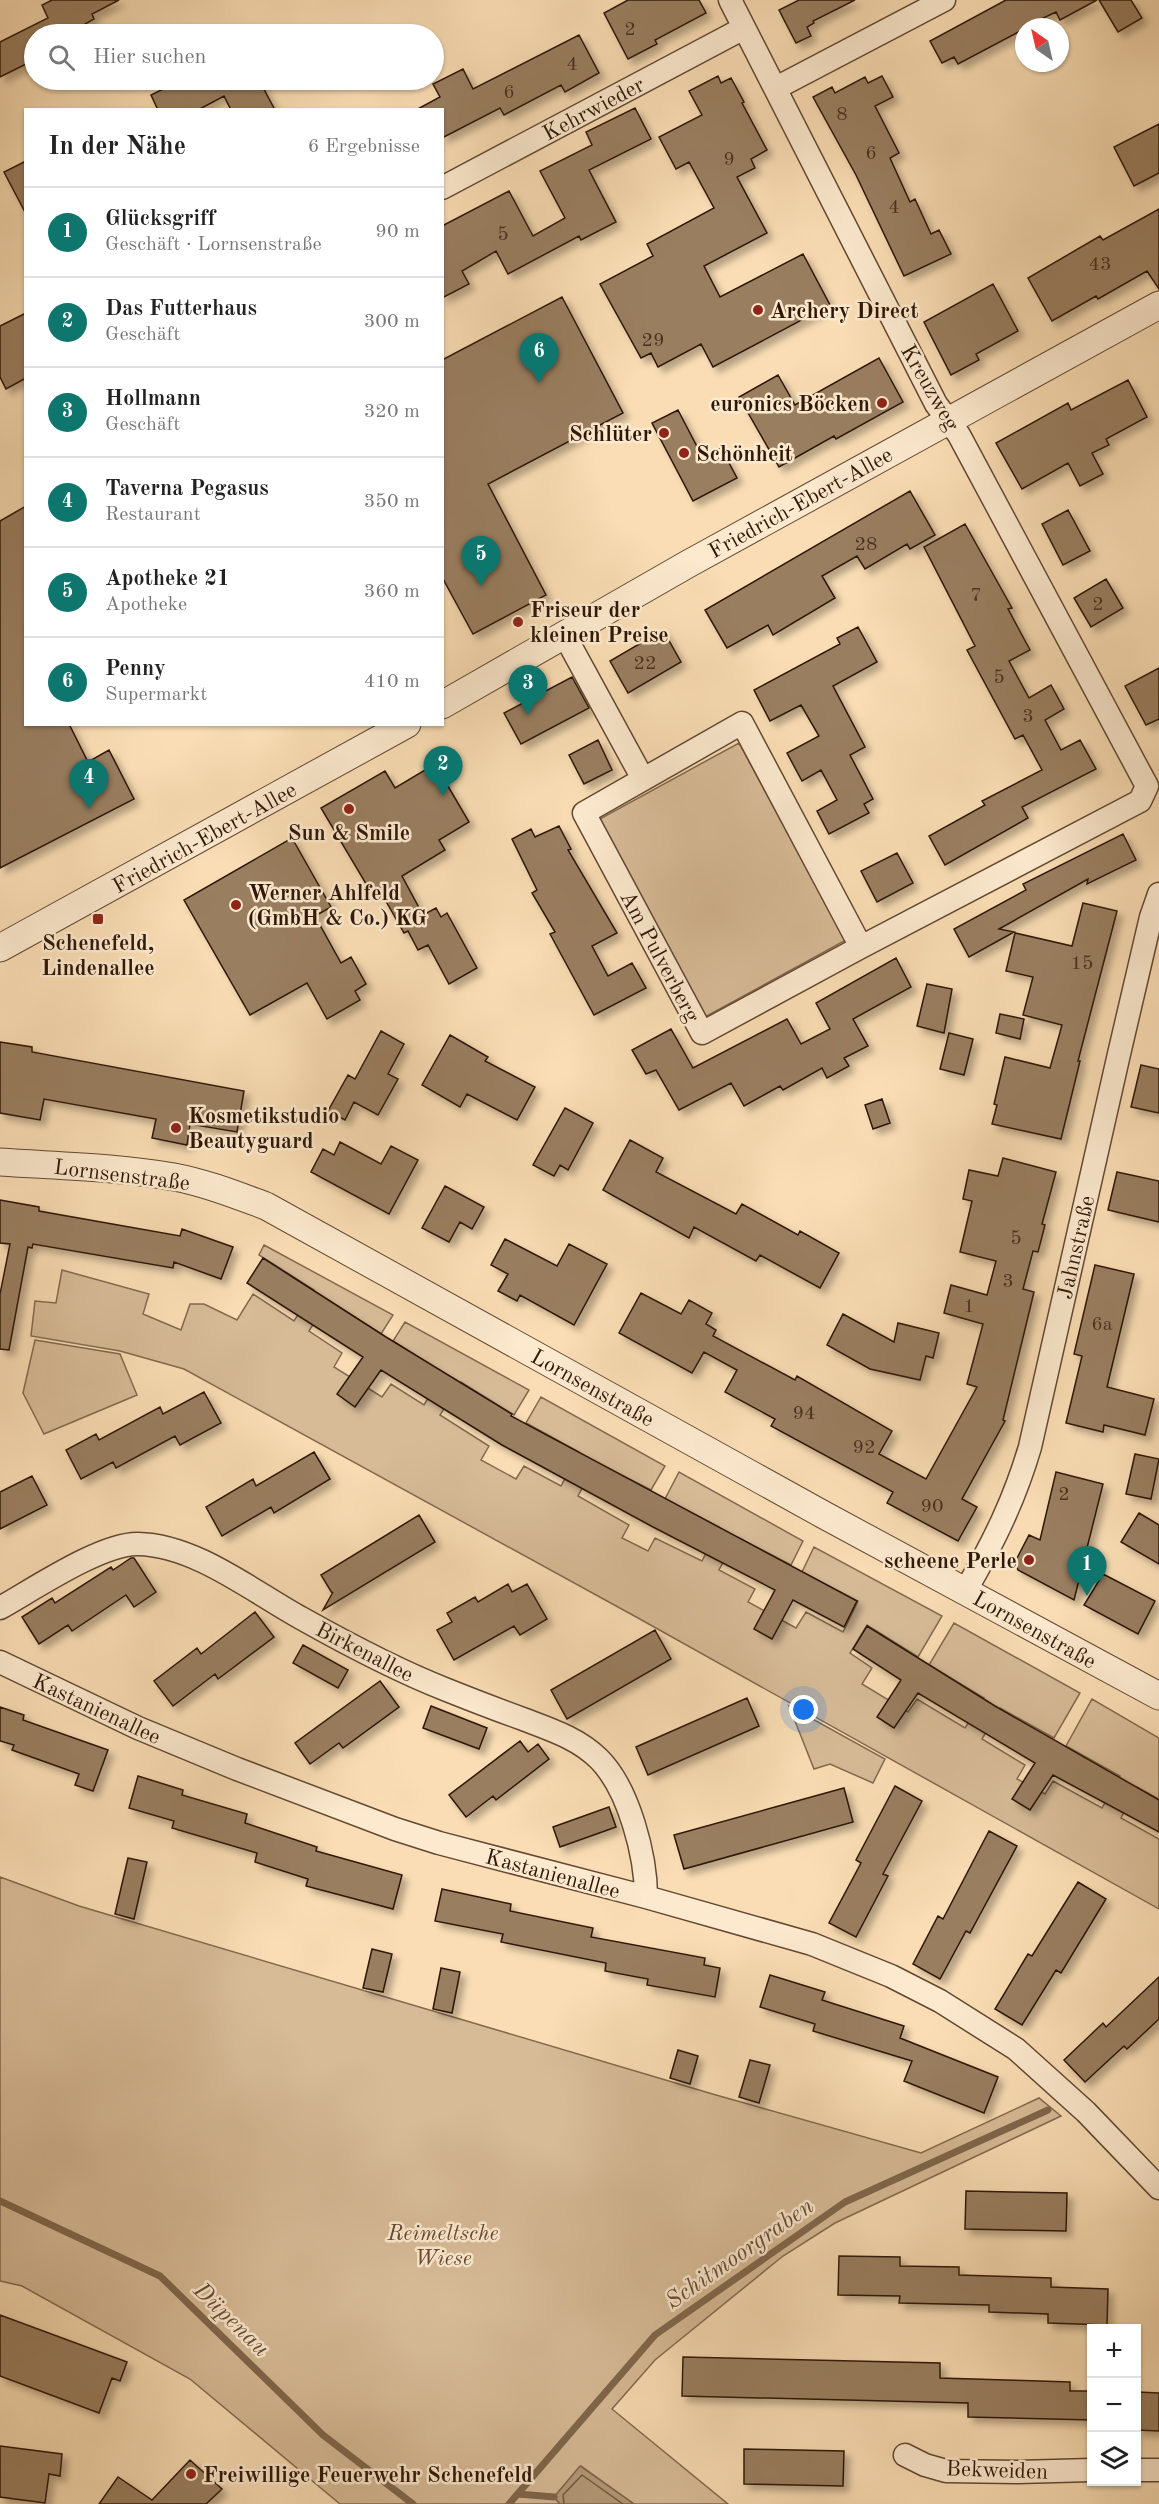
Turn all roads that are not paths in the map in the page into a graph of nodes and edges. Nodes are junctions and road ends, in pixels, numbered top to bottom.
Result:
1 (730, 0) edge
2 (944, 0) edge
3 (744, 28) junction
4 (776, 88) junction
5 (444, 187) edge
6 (1159, 304) edge
7 (948, 420) junction
8 (565, 636) junction
9 (444, 704) edge
10 (403, 726) edge
11 (1139, 771) joint
12 (643, 779) junction
13 (1159, 894) edge
14 (861, 947) junction
15 (0, 948) edge
16 (0, 1161) edge
17 (966, 1590) junction
18 (0, 1608) edge
19 (0, 1662) edge
20 (1159, 1696) edge
21 (646, 1897) junction
22 (1159, 2188) edge
23 (905, 2455) dead end
24 (1087, 2470) edge
25 (1141, 2470) edge
26 (1159, 2470) edge

1 - 3 street, Kreuzweg
2 - 4 street
3 - 4 street, Kreuzweg
3 - 5 street, Kehrwieder
4 - 7 street, Kreuzweg
6 - 7 street, Friedrich-Ebert-Allee
7 - 8 street, Friedrich-Ebert-Allee
7 - 11 street, Kreuzweg
8 - 9 street, Friedrich-Ebert-Allee
8 - 12 street
10 - 15 street, Friedrich-Ebert-Allee
11 - 14 street, Am Pulverberg
12 - 14 street, Am Pulverberg
12 - 14 street, Am Pulverberg
13 - 17 street, Jahnstraße
16 - 17 street, Lornsenstraße
17 - 20 street, Lornsenstraße
18 - 21 street, Birkenallee
19 - 21 street, Kastanienallee
21 - 22 street, Kastanienallee
23 - 24 street, Bekweiden
25 - 26 street

